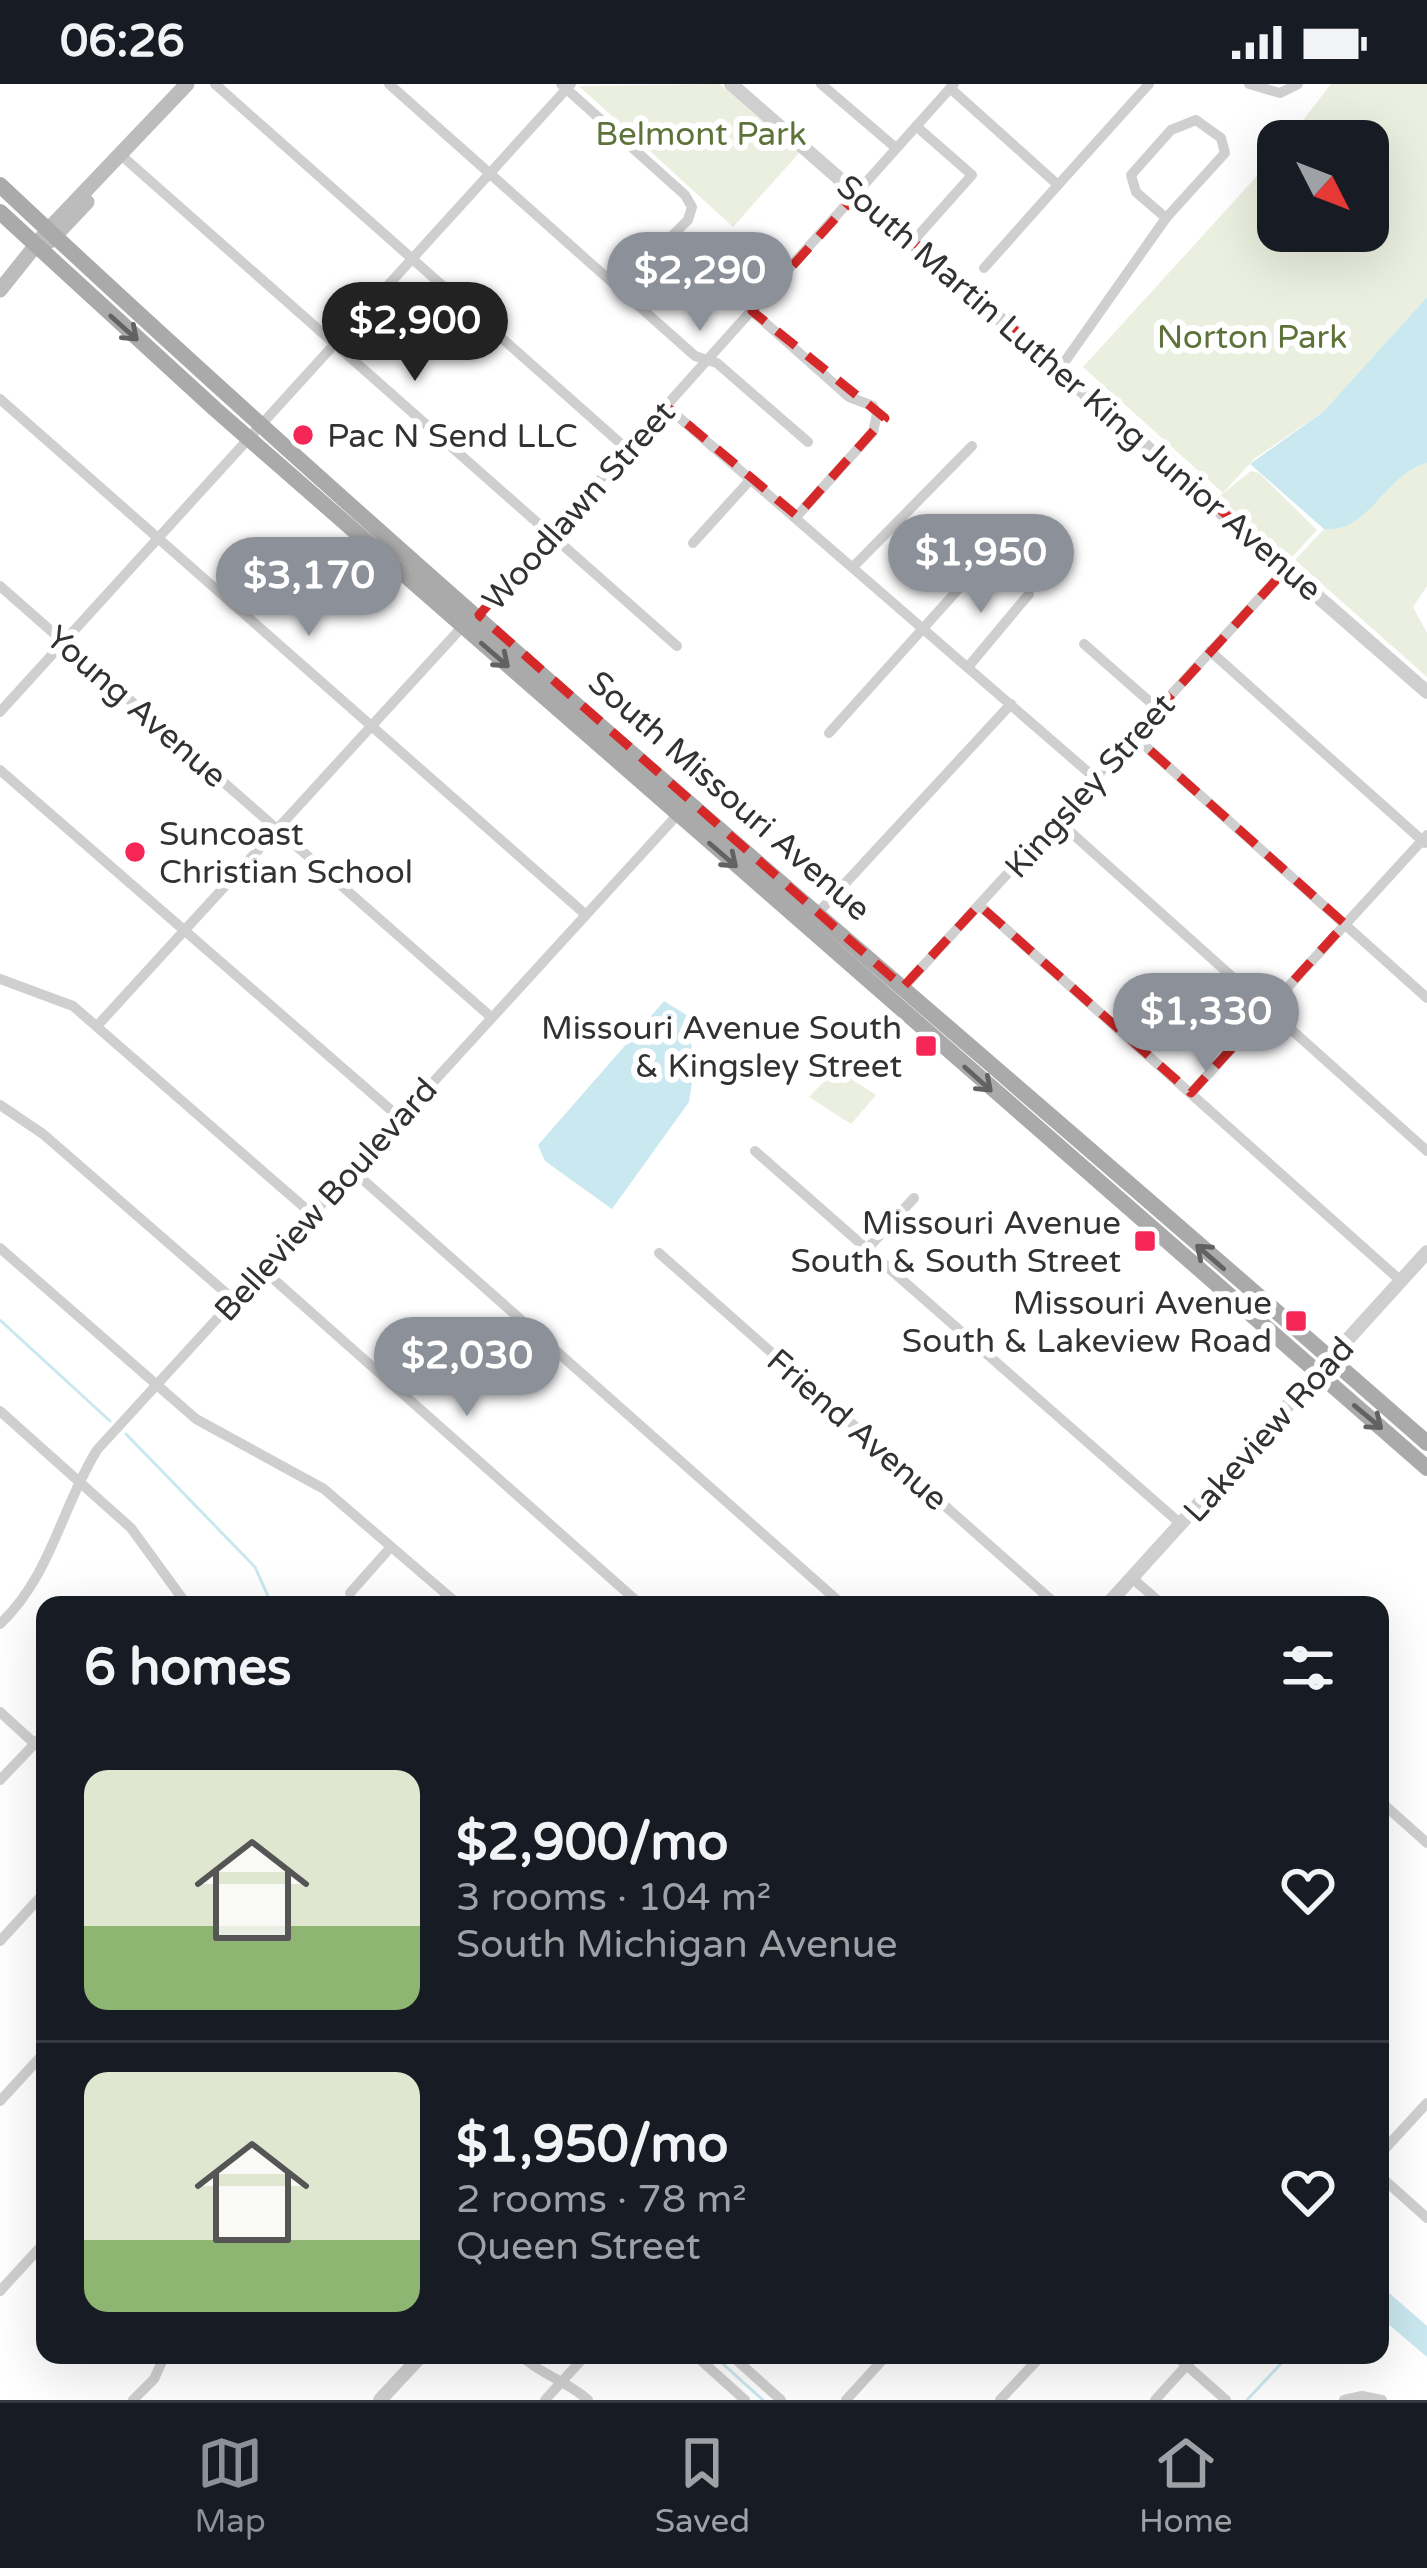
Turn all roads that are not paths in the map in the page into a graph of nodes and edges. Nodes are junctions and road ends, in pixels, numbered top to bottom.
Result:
1 (187, 84) edge
2 (215, 84) edge
3 (388, 84) edge
4 (731, 84) edge
5 (821, 84) edge
6 (1149, 84) edge
7 (1250, 84) edge
8 (1298, 84) edge
9 (566, 86) edge
10 (952, 86) edge
11 (916, 126) junction
12 (896, 148) junction
13 (122, 156) junction
14 (490, 175) junction
15 (1058, 184) junction
16 (0, 185) edge
17 (858, 193) junction
18 (0, 212) edge
19 (1166, 218) junction
20 (52, 234) junction
21 (915, 239) junction
22 (39, 248) junction
23 (413, 260) junction
24 (984, 268) dead end
25 (618, 289) junction
26 (0, 290) edge
27 (752, 311) junction
28 (337, 345) junction
29 (708, 360) junction
30 (1060, 367) junction
31 (0, 399) edge
32 (667, 407) junction
33 (264, 426) junction
34 (249, 439) junction
35 (808, 442) dead end
36 (972, 446) dead end
37 (628, 450) junction
38 (751, 478) junction
39 (797, 516) junction
40 (1017, 524) dead end
41 (551, 536) junction
42 (159, 538) junction
43 (693, 543) dead end
44 (854, 566) junction
45 (1287, 568) junction
46 (0, 586) edge
47 (1029, 595) dead end
48 (479, 615) junction
49 (463, 626) junction
50 (925, 628) junction
51 (63, 642) junction
52 (1084, 644) dead end
53 (676, 646) dead end
54 (1210, 651) junction
55 (968, 667) junction
56 (1427, 692) edge
57 (1011, 704) junction
58 (1158, 709) junction
59 (0, 712) edge
60 (372, 726) junction
61 (829, 733) dead end
62 (1133, 736) junction
63 (0, 770) edge
64 (1096, 778) junction
65 (684, 808) junction
66 (1057, 820) junction
67 (278, 829) junction
68 (1425, 840) edge
69 (979, 905) junction
70 (586, 914) junction
71 (812, 920) junction
72 (1345, 924) junction
73 (184, 931) junction
74 (0, 980) edge
75 (897, 995) junction
76 (1427, 998) edge
77 (1268, 1009) junction
78 (491, 1017) junction
79 (98, 1026) junction
80 (1191, 1093) junction
81 (0, 1105) edge
82 (399, 1118) junction
83 (755, 1151) dead end
84 (1427, 1151) edge
85 (352, 1170) junction
86 (914, 1198) dead end
87 (311, 1214) junction
88 (0, 1248) edge
89 (868, 1248) junction
90 (1427, 1252) edge
91 (659, 1253) dead end
92 (261, 1268) junction
93 (1401, 1281) junction
94 (233, 1299) junction
95 (1324, 1369) junction
96 (155, 1384) junction
97 (0, 1411) edge
98 (1427, 1443) edge
99 (1427, 1468) edge
100 (79, 1480) junction
101 (1182, 1525) junction
102 (390, 1548) junction
103 (1132, 1578) junction
104 (350, 1593) dead end
105 (181, 1596) edge
106 (448, 1596) edge
107 (631, 1596) edge
108 (833, 1596) edge
109 (1048, 1596) edge
110 (1115, 1596) edge
111 (1153, 1596) edge
112 (0, 1624) edge
113 (0, 1712) edge
114 (34, 1743) joint
115 (0, 1780) edge
116 (1389, 1809) edge
117 (1427, 1843) edge
118 (36, 1902) edge
119 (0, 1941) edge
120 (36, 2062) edge
121 (0, 2102) edge
122 (1427, 2103) edge
123 (1389, 2144) edge
124 (1389, 2184) edge
125 (1427, 2218) edge
126 (36, 2252) edge
127 (0, 2291) edge
128 (160, 2364) edge
129 (414, 2364) edge
130 (530, 2364) edge
131 (578, 2364) edge
132 (704, 2364) edge
133 (742, 2364) edge
134 (879, 2364) edge
135 (1034, 2364) edge
136 (1187, 2364) edge
137 (1194, 2364) edge
138 (560, 2384) junction
139 (133, 2400) edge
140 (380, 2400) edge
141 (545, 2400) edge
142 (588, 2400) edge
143 (745, 2400) edge
144 (781, 2400) edge
145 (846, 2400) edge
146 (1000, 2400) edge
147 (1155, 2400) edge
148 (1226, 2400) edge
149 (1344, 2400) edge
150 (1382, 2400) edge

1 - 13 main road
2 - 23 street
3 - 14 street
4 - 17 street, South Martin Luther King Junior Avenue
5 - 12 street
6 - 15 street
7 - 8 street
9 - 14 street
9 - 25 street
10 - 11 street, Woodlawn Street
10 - 15 street
11 - 12 street, Woodlawn Street
11 - 21 street
12 - 17 street, Woodlawn Street
13 - 20 main road
13 - 28 street
14 - 23 street
14 - 25 street
15 - 24 street
16 - 20 main road, South Missouri Avenue
17 - 21 street, South Martin Luther King Junior Avenue
17 - 27 street, Woodlawn Street
18 - 22 main road, South Missouri Avenue
19 - 19 street
19 - 30 street
20 - 22 main road
20 - 33 main road, South Missouri Avenue
21 - 30 street, South Martin Luther King Junior Avenue
22 - 26 main road
22 -> 34 main road, South Missouri Avenue
23 - 28 street
23 - 37 street
25 - 29 street
27 - 29 street, Woodlawn Street
27 - 39 street
28 - 33 street
28 - 41 street
29 - 32 street, Woodlawn Street
29 - 35 street
30 - 45 street, South Martin Luther King Junior Avenue
31 - 42 street
32 - 37 street, Woodlawn Street
32 - 38 street
33 - 34 street
33 - 48 main road, South Missouri Avenue
34 - 42 street
34 - 49 main road, South Missouri Avenue
36 - 44 street
37 - 41 street, Woodlawn Street
38 - 39 street
38 - 43 street
39 - 44 street
40 - 50 street
41 - 48 street, Woodlawn Street
41 - 53 street
42 - 51 street
42 - 60 street
44 - 50 street
45 - 54 street, Kingsley Street
45 - 56 street, South Martin Luther King Junior Avenue
46 - 51 street, Young Avenue
47 - 55 street
48 - 49 street, Woodlawn Street
48 - 65 main road, South Missouri Avenue
49 - 60 street, Woodlawn Street
49 -> 65 main road, South Missouri Avenue
50 - 55 street
50 - 61 street
51 - 59 street
51 - 67 street, Young Avenue
52 - 58 street
54 - 58 street, Kingsley Street
54 - 68 street
55 - 57 street
57 - 64 street
57 - 71 street
58 - 62 street, Kingsley Street
60 - 67 street, Woodlawn Street
60 - 70 street
62 - 64 street, Kingsley Street
62 - 72 street
63 - 73 street
64 - 66 street, Kingsley Street
65 - 70 street, Belleview Boulevard
65 - 71 main road, South Missouri Avenue
66 - 69 street, Kingsley Street
66 - 77 street
67 - 73 street, Woodlawn Street
67 - 78 street, Young Avenue
68 - 72 street
69 - 75 street, Kingsley Street
69 - 80 street
70 - 78 street, Belleview Boulevard
71 - 75 main road, South Missouri Avenue
72 - 76 street
72 - 77 street
73 - 79 street, Woodlawn Street
73 - 82 street
74 - 79 street
75 - 95 main road, South Missouri Avenue
77 - 80 street
77 - 84 street
78 - 82 street, Belleview Boulevard
79 - 87 street
80 - 93 street
81 - 94 street
82 - 85 street, Belleview Boulevard
83 - 89 street
85 - 87 street, Belleview Boulevard
85 - 108 street
86 - 89 street
87 - 92 street, Belleview Boulevard
88 - 96 street
89 - 101 street
90 - 93 street, Lakeview Road
91 - 109 street, Friend Avenue
92 - 94 street, Belleview Boulevard
92 - 107 street
93 - 95 street, Lakeview Road
94 - 96 street, Belleview Boulevard
95 - 98 main road, South Missouri Avenue
95 -> 99 main road, South Missouri Avenue
95 - 101 street, Lakeview Road
96 - 100 street, Belleview Boulevard
96 - 102 street
97 - 100 street
100 - 105 street
100 - 112 street, Belleview Boulevard
101 - 103 street, Lakeview Road
102 - 104 street
102 - 106 street
103 - 110 street, Lakeview Road
103 - 111 street
113 - 114 street
114 - 115 street
116 - 117 street
118 - 119 street
120 - 121 street
122 - 123 street
124 - 125 street
126 - 127 street
128 - 139 street
129 - 140 street
130 - 138 street
131 - 138 street
132 - 143 street
133 - 144 street
134 - 145 street
135 - 146 street
136 - 147 street
137 - 148 street
138 - 141 street
138 - 142 street
149 - 150 street

